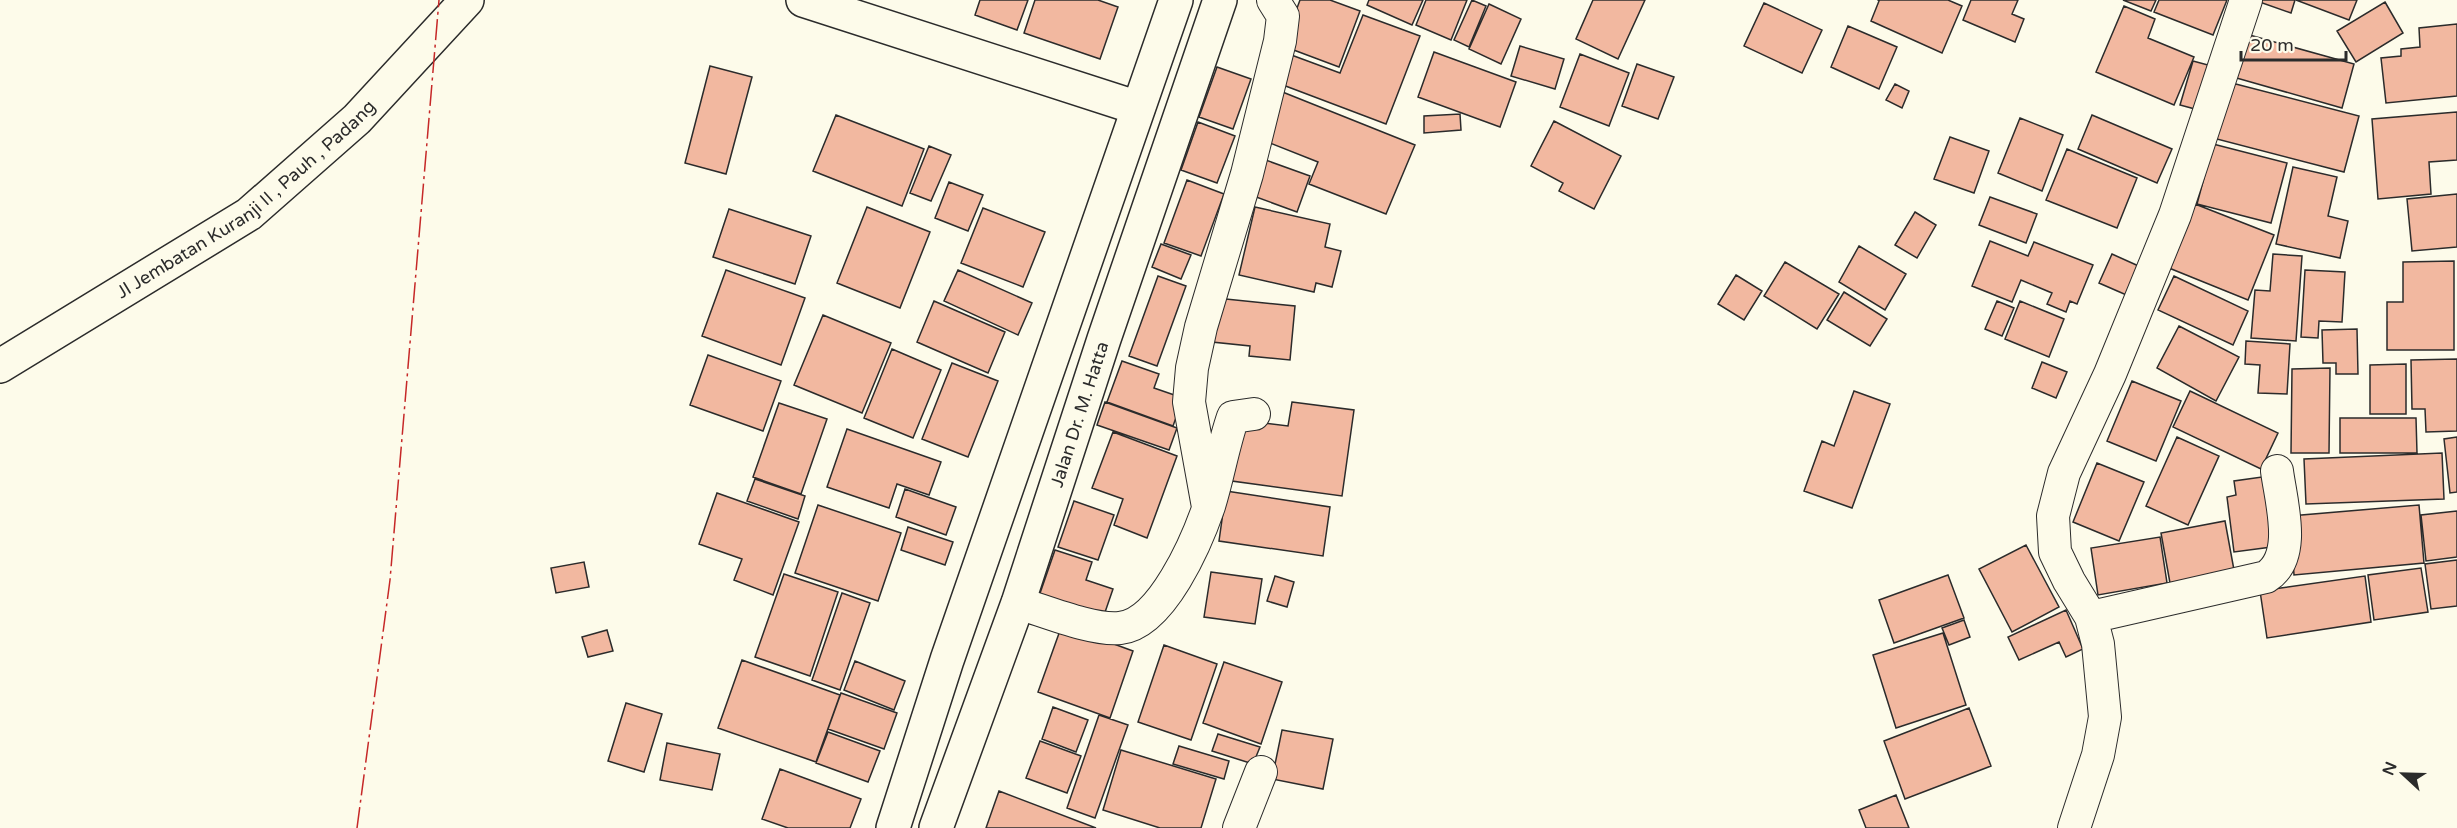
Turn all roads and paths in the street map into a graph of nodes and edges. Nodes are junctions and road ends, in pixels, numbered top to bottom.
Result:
1 (467, 0) edge
2 (803, 0) edge
3 (1176, 0) edge
4 (1220, 0) edge
5 (1273, 0) edge
6 (2246, 0) edge
7 (1138, 108) junction
8 (0, 366) edge
9 (1254, 414) dead end
10 (2277, 471) dead end
11 (1209, 507) junction
12 (1018, 603) junction
13 (2091, 617) junction
14 (1261, 772) dead end
15 (892, 828) edge
16 (936, 828) edge
17 (1239, 828) edge
18 (2074, 828) edge

1 - 8 main road, Jl Jembatan Kuranji II , Pauh , Padang
2 - 7 main road
3 - 7 main road
4 - 12 main road, Jalan Dr. M. Hatta
5 - 11 street
6 - 13 street
7 - 15 main road
9 - 11 street
10 - 13 street
11 - 12 street
12 - 16 main road, Jalan Dr. M. Hatta
13 - 18 street
14 - 17 street

